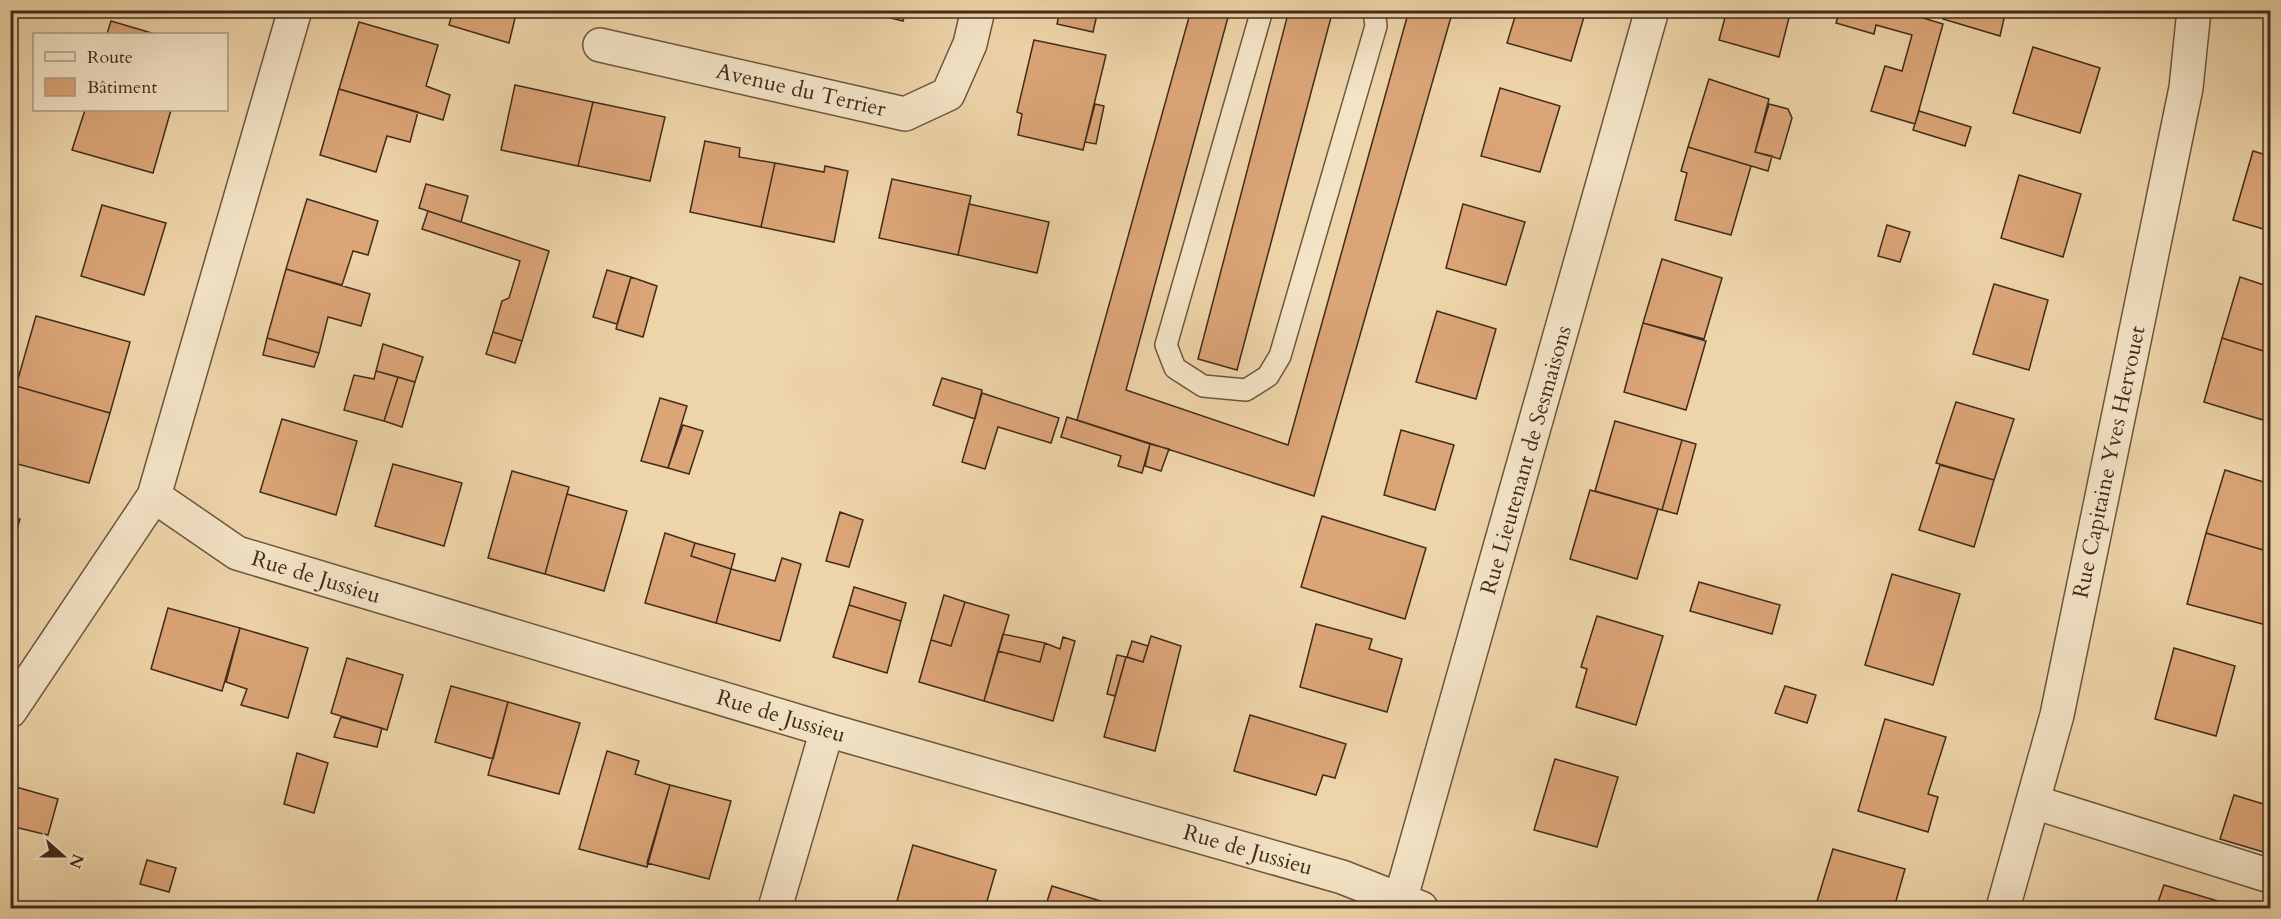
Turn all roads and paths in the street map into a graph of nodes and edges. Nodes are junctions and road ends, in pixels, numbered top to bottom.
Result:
1 (295, 10) edge
2 (978, 10) edge
3 (1262, 10) edge
4 (1374, 10) edge
5 (1652, 10) edge
6 (2194, 10) edge
7 (600, 45) dead end
8 (154, 496) junction
9 (11, 711) edge
10 (827, 730) junction
11 (2034, 802) junction
12 (2271, 876) edge
13 (1407, 906) edge
14 (775, 909) edge
15 (2004, 909) edge

1 - 8 street
2 - 7 street, Avenue du Terrier
3 - 4 lane
5 - 13 street, Rue Lieutenant de Sesmaisons
6 - 11 street, Rue Capitaine Yves Hervouet
8 - 9 street
8 - 10 street, Rue de Jussieu
10 - 13 street, Rue de Jussieu
10 - 14 street
11 - 12 street
11 - 15 street, Rue Capitaine Yves Hervouet

